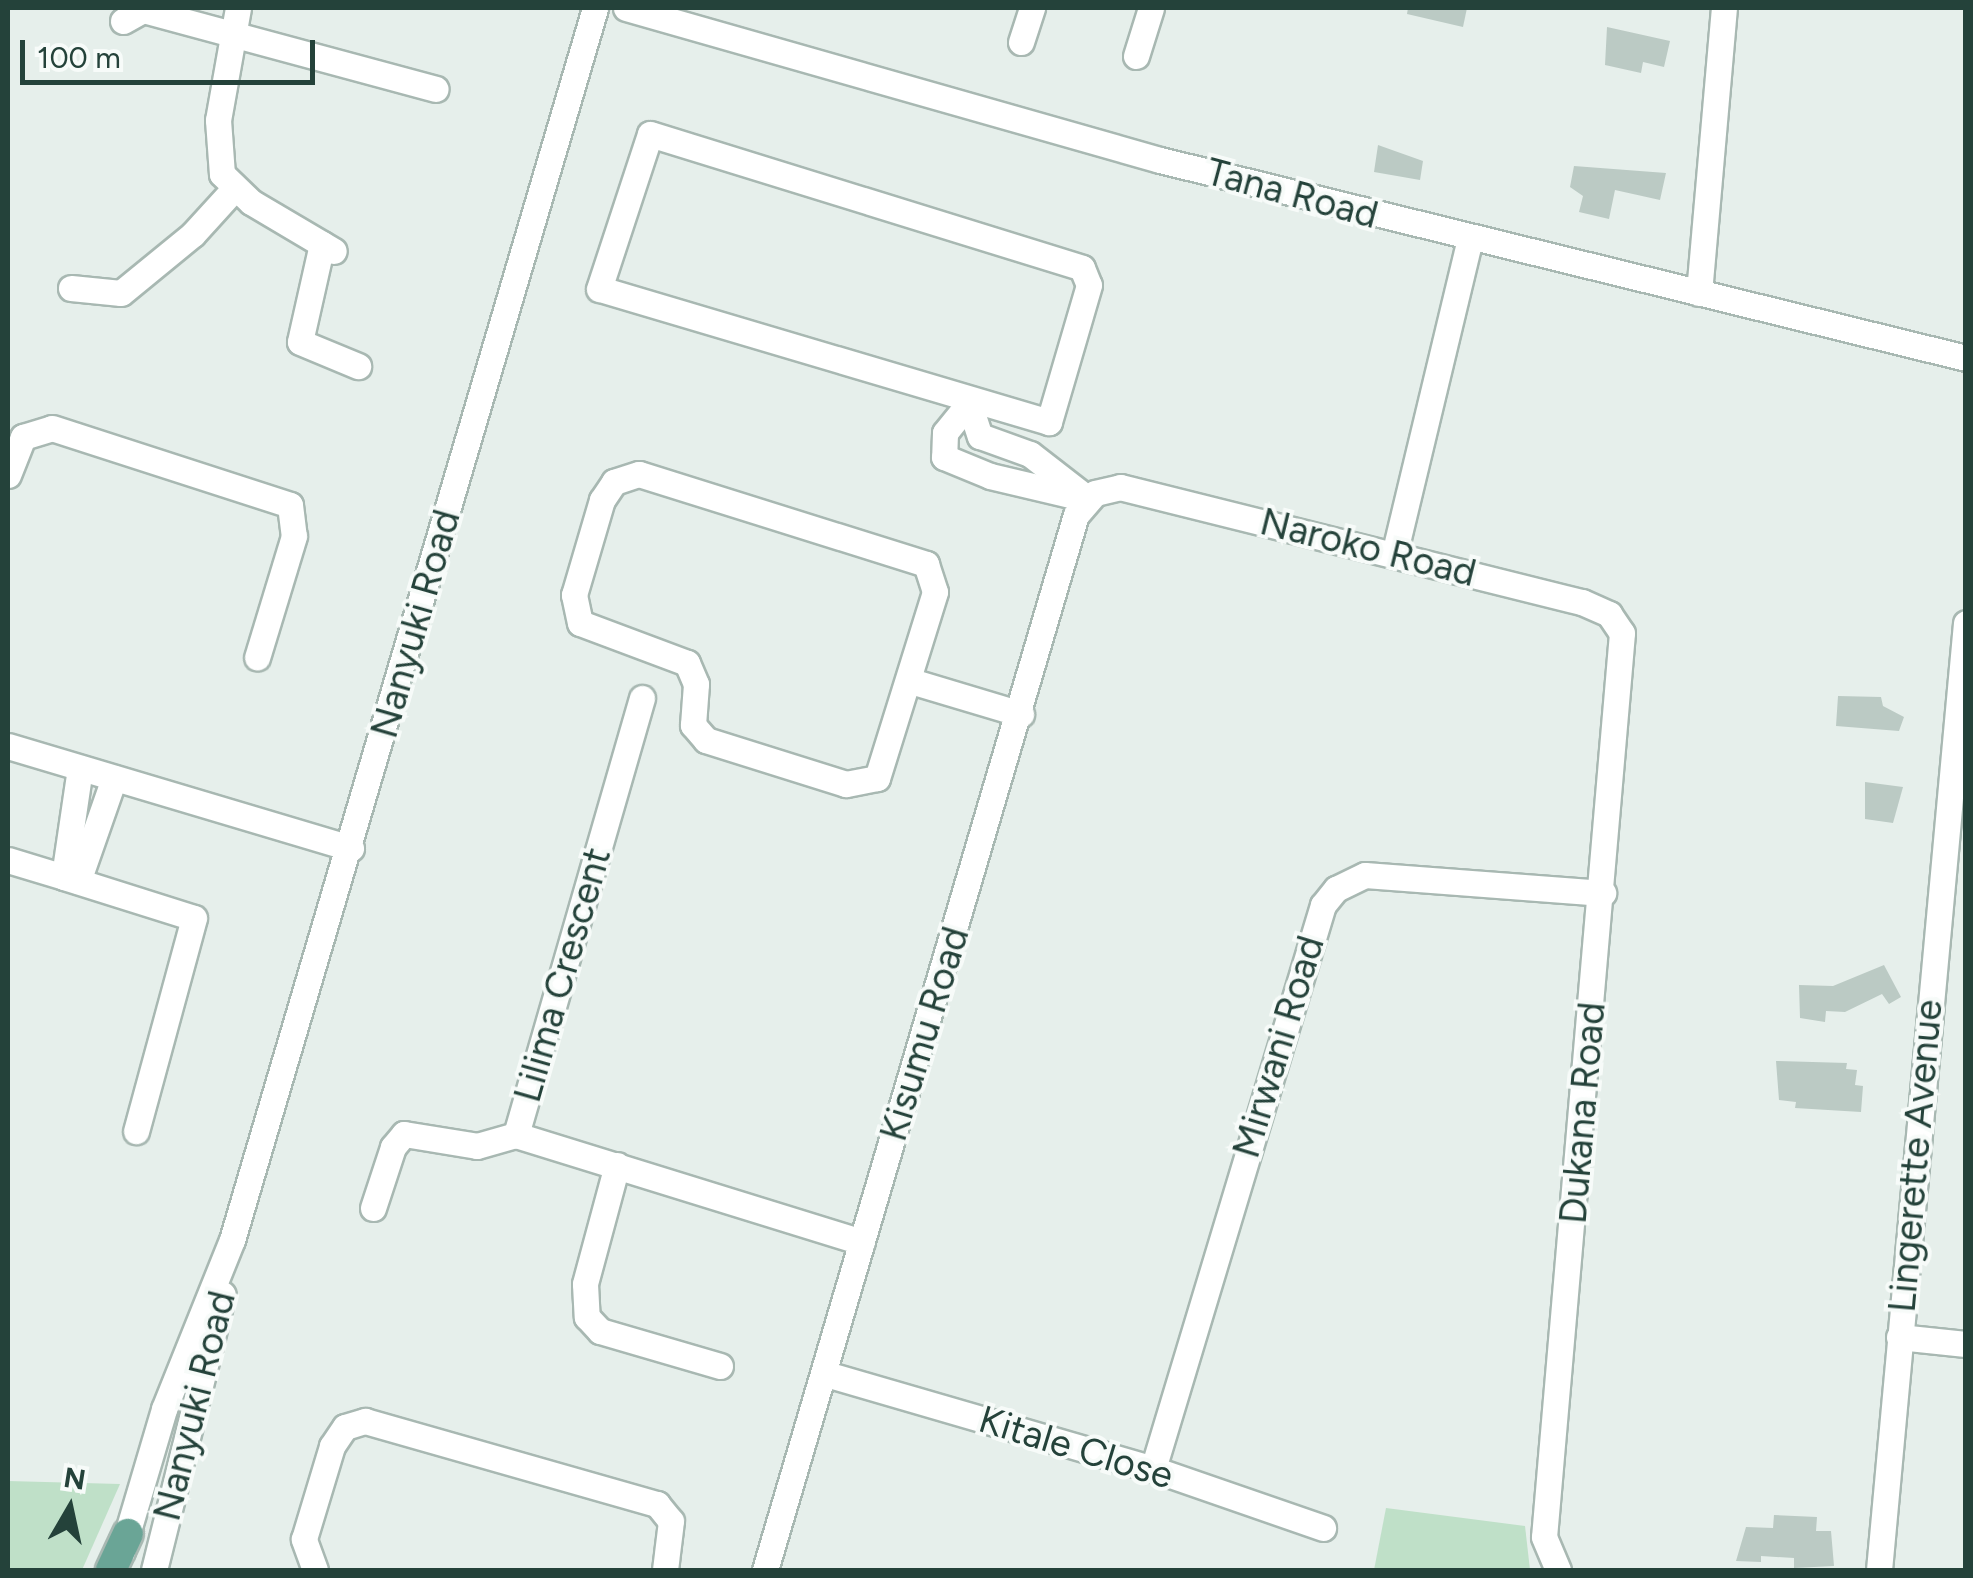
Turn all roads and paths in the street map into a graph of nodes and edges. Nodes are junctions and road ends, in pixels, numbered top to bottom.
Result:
1 (238, 8) edge
2 (594, 8) edge
3 (626, 8) edge
4 (1032, 8) edge
5 (1151, 8) edge
6 (1724, 8) edge
7 (124, 21) dead end
8 (233, 38) junction
9 (1020, 42) dead end
10 (1136, 56) dead end
11 (436, 90) dead end
12 (234, 189) junction
13 (1470, 239) junction
14 (71, 288) dead end
15 (1699, 294) junction
16 (1966, 358) edge
17 (358, 366) dead end
18 (969, 403) junction
19 (8, 475) edge
20 (1087, 498) junction
21 (1394, 555) junction
22 (1966, 622) edge
23 (1624, 651) joint
24 (257, 658) dead end
25 (911, 681) junction
26 (642, 698) dead end
27 (1021, 714) junction
28 (8, 746) edge
29 (80, 768) junction
30 (1959, 768) edge
31 (114, 778) junction
32 (83, 825) junction
33 (351, 848) junction
34 (8, 860) edge
35 (71, 879) junction
36 (1603, 893) junction
37 (136, 1131) dead end
38 (516, 1135) junction
39 (617, 1165) junction
40 (373, 1208) dead end
41 (232, 1240) junction
42 (862, 1242) junction
43 (1899, 1337) junction
44 (1966, 1344) edge
45 (720, 1366) dead end
46 (826, 1374) junction
47 (1153, 1469) junction
48 (1323, 1528) dead end
49 (128, 1534) joint
50 (114, 1570) edge
51 (154, 1570) edge
52 (315, 1570) edge
53 (665, 1570) edge
54 (765, 1570) edge
55 (1558, 1570) edge
56 (1880, 1570) edge

1 - 8 street
2 - 33 street, Nanyuki Road
3 - 13 street, Tana Road
4 - 9 street
5 - 10 street
6 - 15 street
7 - 8 street
8 - 11 street
8 - 12 street
12 - 14 street
12 - 17 street
13 - 15 street, Tana Road
13 - 21 street
15 - 16 street, Tana Road
18 - 18 street
18 - 20 street
18 - 20 street
19 - 24 street
20 - 21 street, Naroko Road
20 - 27 street, Kisumu Road
21 - 23 street, Naroko Road
22 - 30 street, Lingerette Avenue
23 - 36 street, Dukana Road
25 - 25 street
25 - 27 street
26 - 38 street, Lilima Crescent
27 - 42 street, Kisumu Road
28 - 29 street
29 - 31 street
29 - 32 street
30 - 43 street, Lingerette Avenue
31 - 32 street
31 - 33 street
32 - 35 street
33 - 41 street, Nanyuki Road
34 - 35 street
35 - 37 street
36 - 47 street, Mirwani Road
36 - 55 street, Dukana Road
38 - 39 street, Lilima Crescent
38 - 40 street
39 - 42 street, Lilima Crescent
39 - 45 street
41 - 49 street, Nanyuki Road
41 - 51 street, Nanyuki Road
42 - 46 street, Kisumu Road
43 - 44 street
43 - 56 street, Lingerette Avenue
46 - 47 street, Kitale Close
46 - 54 street, Kisumu Road
47 - 48 street, Kitale Close
49 - 50 main road
52 - 53 street

